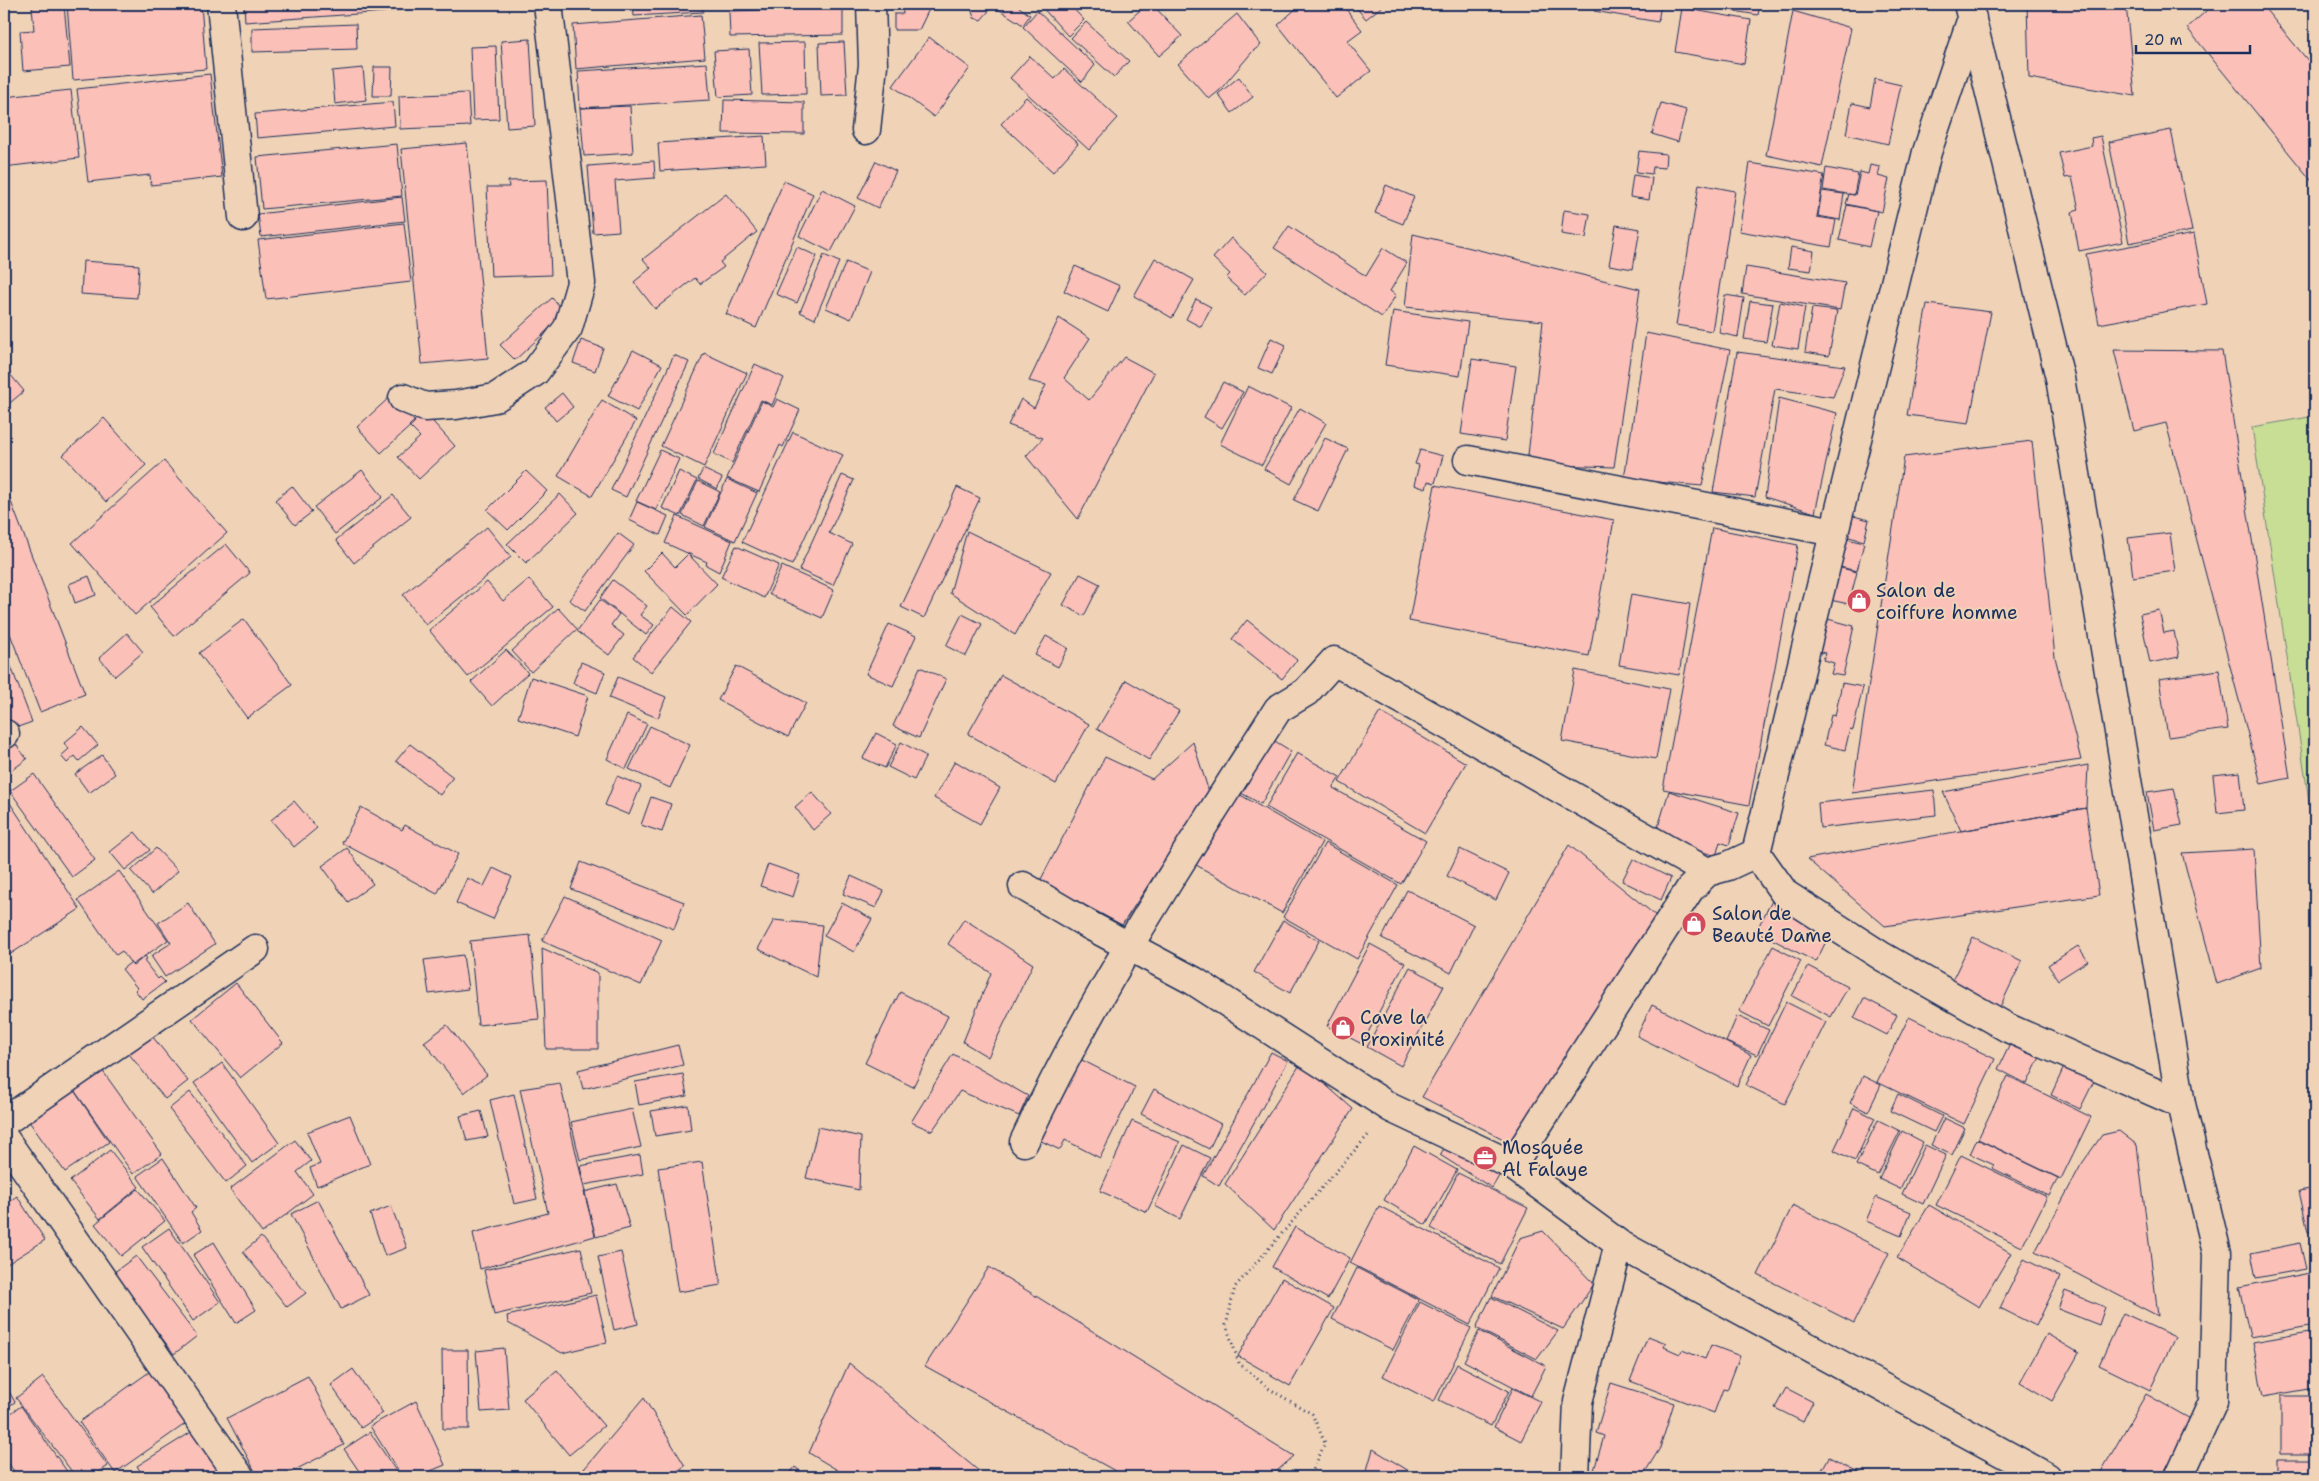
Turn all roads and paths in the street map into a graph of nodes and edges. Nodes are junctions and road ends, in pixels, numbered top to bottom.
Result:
1 (221, 4) edge
2 (548, 4) edge
3 (871, 4) edge
4 (1970, 11) edge
5 (866, 130) dead end
6 (243, 217) dead end
7 (403, 398) dead end
8 (1468, 460) dead end
9 (1834, 532) junction
10 (1756, 853) junction
11 (1707, 872) junction
12 (1022, 886) dead end
13 (1128, 946) junction
14 (255, 949) dead end
15 (2181, 1104) junction
16 (1391, 1108) junction
17 (4, 1122) edge
18 (4, 1138) edge
19 (1024, 1142) dead end
20 (1512, 1165) junction
21 (1619, 1244) junction
22 (240, 1477) edge
23 (1307, 1477) edge
24 (1575, 1477) edge
25 (2046, 1477) edge
26 (2179, 1477) edge

1 - 6 street
2 - 7 street
3 - 5 street
4 - 9 street
4 - 15 street
8 - 9 street
9 - 10 street
10 - 11 street
10 - 15 street
11 - 13 street
11 - 20 street
12 - 13 street
13 - 16 street
13 - 19 street
14 - 17 street
15 - 26 street
16 - 20 street
16 - 23 path
18 - 22 street
20 - 21 street
21 - 24 street
21 - 25 street

